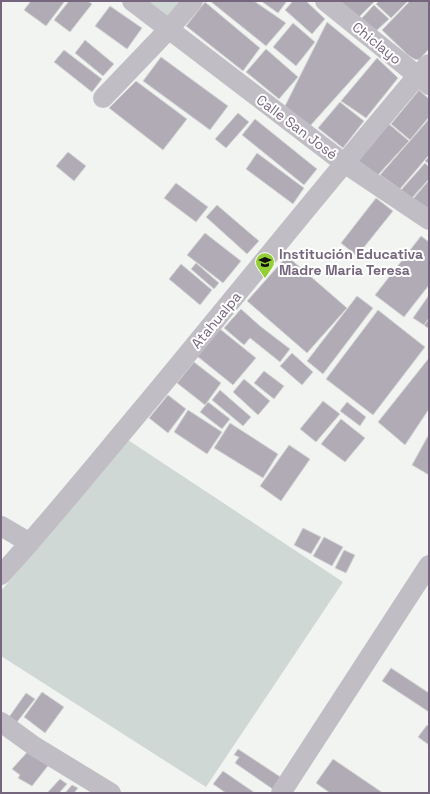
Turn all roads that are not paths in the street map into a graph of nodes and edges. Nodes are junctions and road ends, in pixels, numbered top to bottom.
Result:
1 (132, 1) edge
2 (193, 1) edge
3 (325, 1) edge
4 (169, 29) junction
5 (425, 75) edge
6 (103, 98) dead end
7 (344, 163) junction
8 (429, 220) edge
9 (1, 526) edge
10 (30, 543) junction
11 (429, 565) edge
12 (1, 575) edge
13 (1, 722) edge
14 (111, 793) edge
15 (281, 793) edge

1 - 4 street, Calle San José
2 - 4 street
3 - 5 street, Chiclayo
4 - 6 street
4 - 7 street, Calle San José
5 - 7 street, Atahualpa
7 - 8 street, Calle San José
7 - 10 street, Atahualpa
9 - 10 street
10 - 12 street, Atahualpa
11 - 15 street
13 - 14 street

